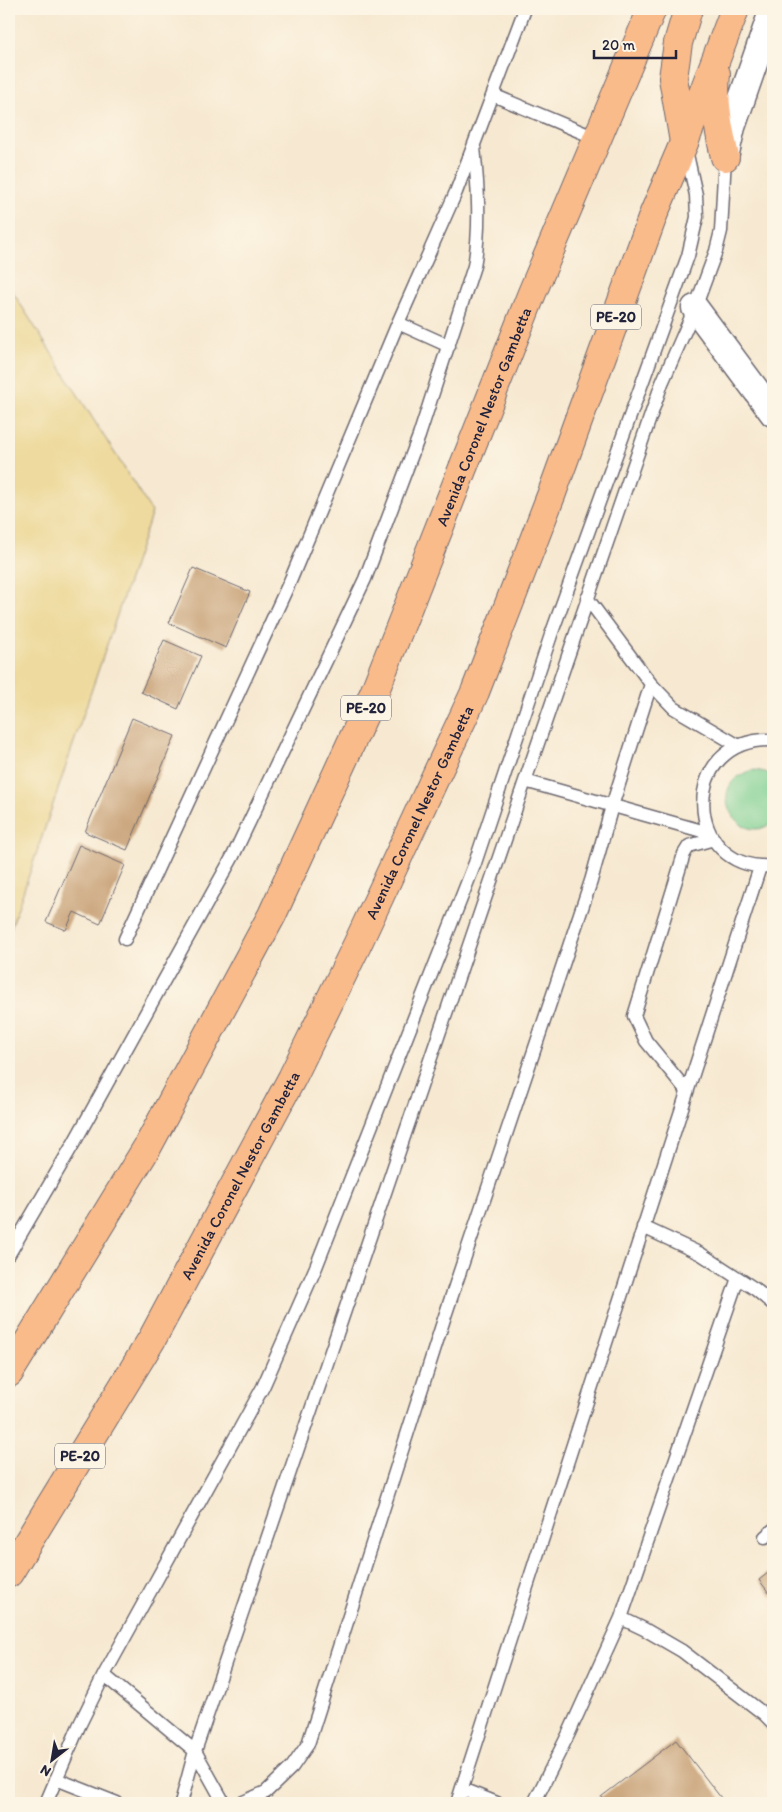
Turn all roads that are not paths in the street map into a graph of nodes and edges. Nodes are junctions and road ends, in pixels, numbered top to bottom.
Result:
1 (525, 9) edge
2 (652, 9) edge
3 (688, 9) edge
4 (735, 9) edge
5 (773, 9) edge
6 (718, 52) junction
7 (493, 95) junction
8 (598, 139) junction
9 (684, 143) junction
10 (474, 147) junction
11 (725, 157) junction
12 (695, 308) junction
13 (398, 323) junction
14 (449, 346) junction
15 (773, 413) edge
16 (587, 598) junction
17 (651, 684) junction
18 (773, 740) edge
19 (739, 746) junction
20 (524, 781) junction
21 (612, 806) junction
22 (712, 836) junction
23 (773, 866) edge
24 (760, 867) junction
25 (124, 939) dead end
26 (686, 1091) junction
27 (643, 1227) junction
28 (9, 1254) edge
29 (738, 1278) junction
30 (773, 1304) edge
31 (9, 1373) edge
32 (9, 1573) edge
33 (621, 1618) junction
34 (104, 1675) junction
35 (773, 1723) edge
36 (195, 1750) junction
37 (56, 1779) junction
38 (462, 1789) junction
39 (46, 1803) edge
40 (117, 1803) edge
41 (182, 1803) edge
42 (224, 1803) edge
43 (240, 1803) edge
44 (457, 1803) edge
45 (497, 1803) edge
46 (534, 1803) edge

1 - 7 lane
2 - 8 highway, Avenida Coronel Nestor Gambetta / PE-20
3 - 9 highway
4 - 6 highway, Avenida Coronel Nestor Gambetta / PE-20
5 - 11 street
6 - 9 highway, Avenida Coronel Nestor Gambetta / PE-20
6 - 11 highway
7 - 8 lane
7 - 10 lane
8 - 31 highway, Avenida Coronel Nestor Gambetta / PE-20
9 - 32 highway, Avenida Coronel Nestor Gambetta / PE-20
9 - 34 lane
10 - 13 lane
10 - 14 lane
11 - 12 lane
12 - 15 street
12 - 16 lane
13 - 14 lane
13 - 25 lane
14 - 28 lane
16 - 17 lane
16 - 20 lane
17 - 19 lane
17 - 21 lane
18 - 19 lane
19 - 22 lane
20 - 21 lane
20 - 36 lane
21 - 22 lane
21 - 43 lane
22 - 24 lane
22 - 26 lane
23 - 24 lane
24 - 26 lane
26 - 27 lane
27 - 29 lane
27 - 38 lane
29 - 30 lane
29 - 33 lane
33 - 35 lane
33 - 46 lane
34 - 36 lane
34 - 37 lane
36 - 41 lane
36 - 42 lane
37 - 39 lane
37 - 40 lane
38 - 44 lane
38 - 45 lane

